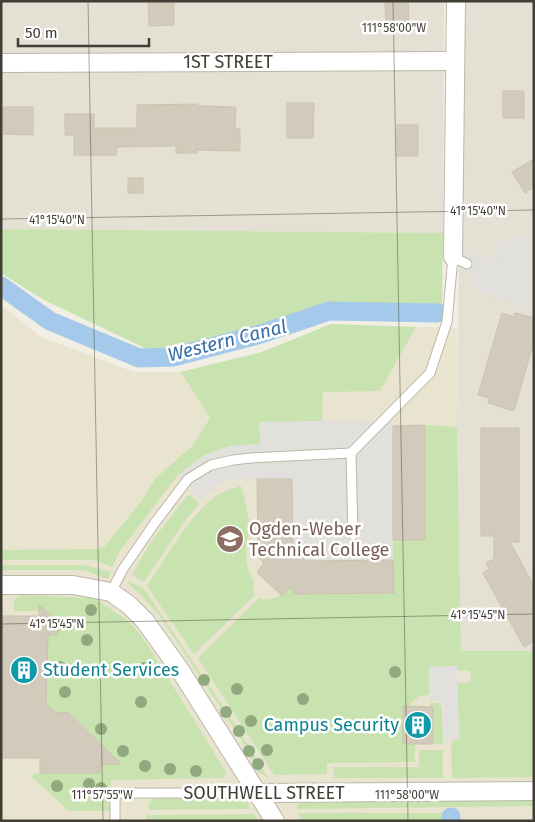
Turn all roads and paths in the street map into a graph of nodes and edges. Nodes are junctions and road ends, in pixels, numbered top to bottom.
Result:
1 (456, 1) edge
2 (455, 61) junction
3 (1, 63) edge
4 (460, 260) joint
5 (351, 453) junction
6 (354, 535) dead end
7 (1, 585) edge
8 (111, 592) junction
9 (534, 791) edge
10 (259, 793) junction
11 (115, 821) edge
12 (275, 821) edge

1 - 2 street
2 - 3 street, 1ST STREET
2 - 4 street
4 - 5 lane
5 - 6 lane
5 - 8 lane
7 - 8 street
8 - 10 street
9 - 10 street, SOUTHWELL STREET
10 - 11 lane, SOUTHWELL STREET
10 - 12 street

